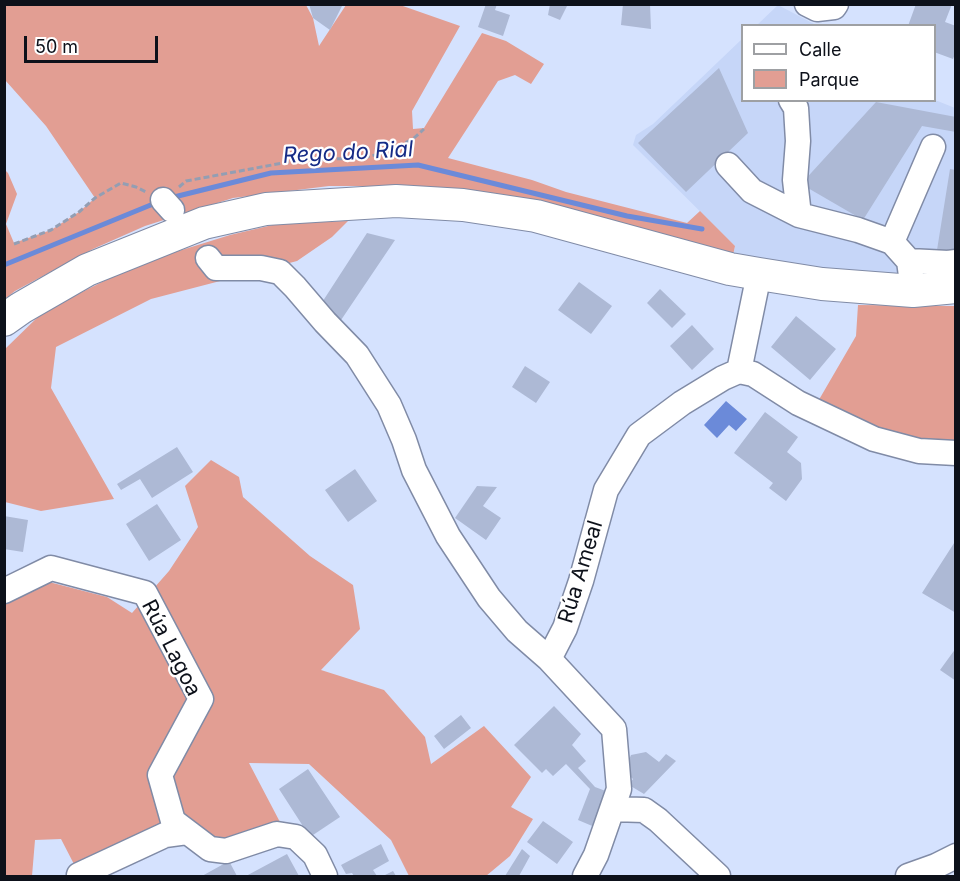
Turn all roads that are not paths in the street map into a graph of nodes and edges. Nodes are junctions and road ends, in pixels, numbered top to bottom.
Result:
1 (807, 4) edge
2 (836, 4) edge
3 (792, 102) edge
4 (933, 147) dead end
5 (728, 165) dead end
6 (799, 216) junction
7 (892, 242) junction
8 (208, 258) dead end
9 (956, 262) edge
10 (759, 274) junction
11 (911, 276) junction
12 (956, 287) edge
13 (4, 320) edge
14 (739, 371) junction
15 (956, 453) edge
16 (4, 591) edge
17 (549, 658) junction
18 (612, 809) junction
19 (187, 832) junction
20 (956, 856) edge
21 (79, 875) edge
22 (325, 876) edge
23 (585, 876) edge
24 (718, 876) edge
25 (908, 876) edge

1 - 2 street
3 - 6 street
4 - 7 street
5 - 6 street
6 - 7 street
7 - 11 street
8 - 17 street
9 - 11 street
10 - 11 main road
10 - 13 main road
10 - 14 street
11 - 12 main road
14 - 15 street
14 - 17 street, Rúa Ameal
16 - 19 street, Rúa Lagoa
17 - 18 street
18 - 23 street
18 - 24 street
19 - 21 street
19 - 22 street, Rúa Lagoa
20 - 25 street

